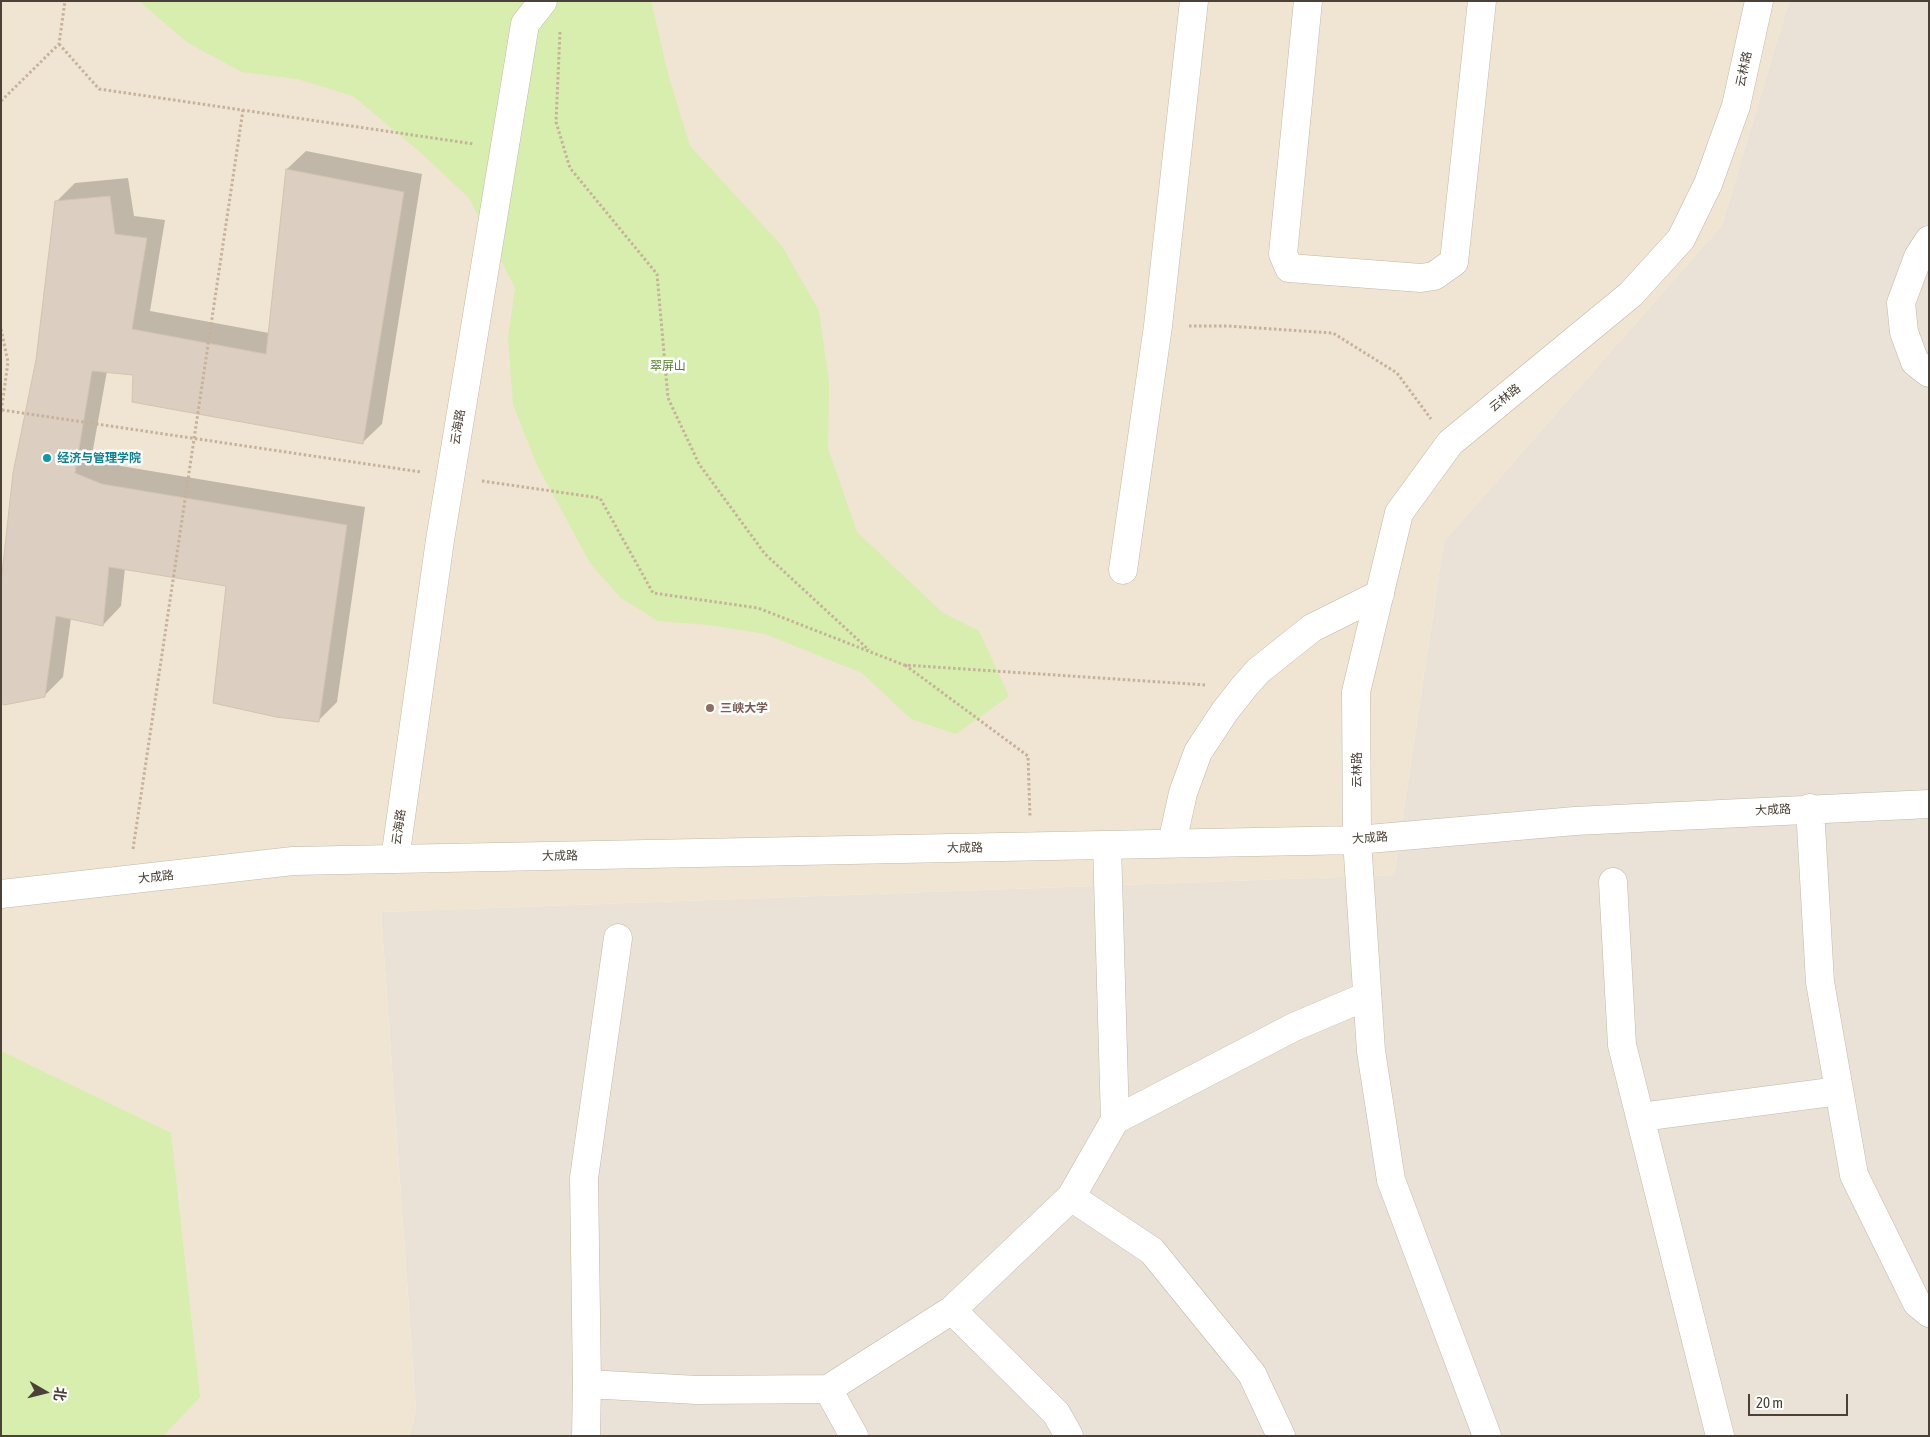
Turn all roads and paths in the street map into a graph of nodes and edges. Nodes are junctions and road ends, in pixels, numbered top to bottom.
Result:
1 (65, 1) edge
2 (543, 1) edge
3 (1194, 1) edge
4 (1308, 1) edge
5 (1482, 1) edge
6 (1759, 1) edge
7 (560, 29) dead end
8 (59, 44) junction
9 (1, 101) edge
10 (243, 110) junction
11 (505, 148) junction
12 (1929, 240) edge
13 (1158, 326) junction
14 (1, 329) edge
15 (1, 361) edge
16 (8, 362) junction
17 (1929, 373) edge
18 (1, 412) edge
19 (194, 439) junction
20 (1450, 443) junction
21 (450, 476) junction
22 (1123, 570) dead end
23 (1380, 594) junction
24 (871, 652) junction
25 (904, 665) junction
26 (1244, 688) junction
27 (1929, 804) edge
28 (1810, 808) junction
29 (1030, 817) dead end
30 (1357, 840) junction
31 (1172, 843) junction
32 (1107, 845) junction
33 (395, 859) junction
34 (128, 880) junction
35 (1613, 882) dead end
36 (1, 894) edge
37 (618, 938) dead end
38 (1367, 996) junction
39 (1839, 1091) junction
40 (1640, 1117) junction
41 (1115, 1120) junction
42 (1070, 1198) junction
43 (952, 1310) junction
44 (1929, 1313) edge
45 (587, 1384) junction
46 (828, 1388) junction
47 (586, 1436) edge
48 (854, 1436) edge
49 (1070, 1436) edge
50 (1281, 1436) edge
51 (1486, 1436) edge
52 (1720, 1436) edge

1 - 8 path
2 - 11 street, 云海路
3 - 13 street
4 - 5 street
6 - 20 street, 云林路
7 - 24 path
8 - 9 path
8 - 10 path
10 - 11 path
10 - 19 path
11 - 21 street, 云海路
12 - 17 street
13 - 20 path
13 - 22 street
14 - 16 path
15 - 16 path
16 - 18 path
18 - 19 path
19 - 21 path
19 - 34 path
20 - 23 street, 云林路
21 - 24 path
21 - 33 street, 云海路
23 - 26 street
23 - 30 street, 云林路
24 - 25 path
25 - 26 path
25 - 29 path
26 - 31 street
27 - 28 street, 大成路
28 - 30 street, 大成路
28 - 39 street
30 - 31 street, 大成路
30 - 38 street, 云林路
31 - 32 street, 大成路
32 - 33 street, 大成路
32 - 41 street
33 - 34 street, 大成路
34 - 36 street, 大成路
35 - 40 street
37 - 45 street
38 - 41 street
38 - 51 street, 云林路
39 - 40 street
39 - 44 street
40 - 52 street
41 - 42 street
42 - 43 street
42 - 50 street
43 - 46 street
43 - 49 street
45 - 46 street
45 - 47 street
46 - 48 street

